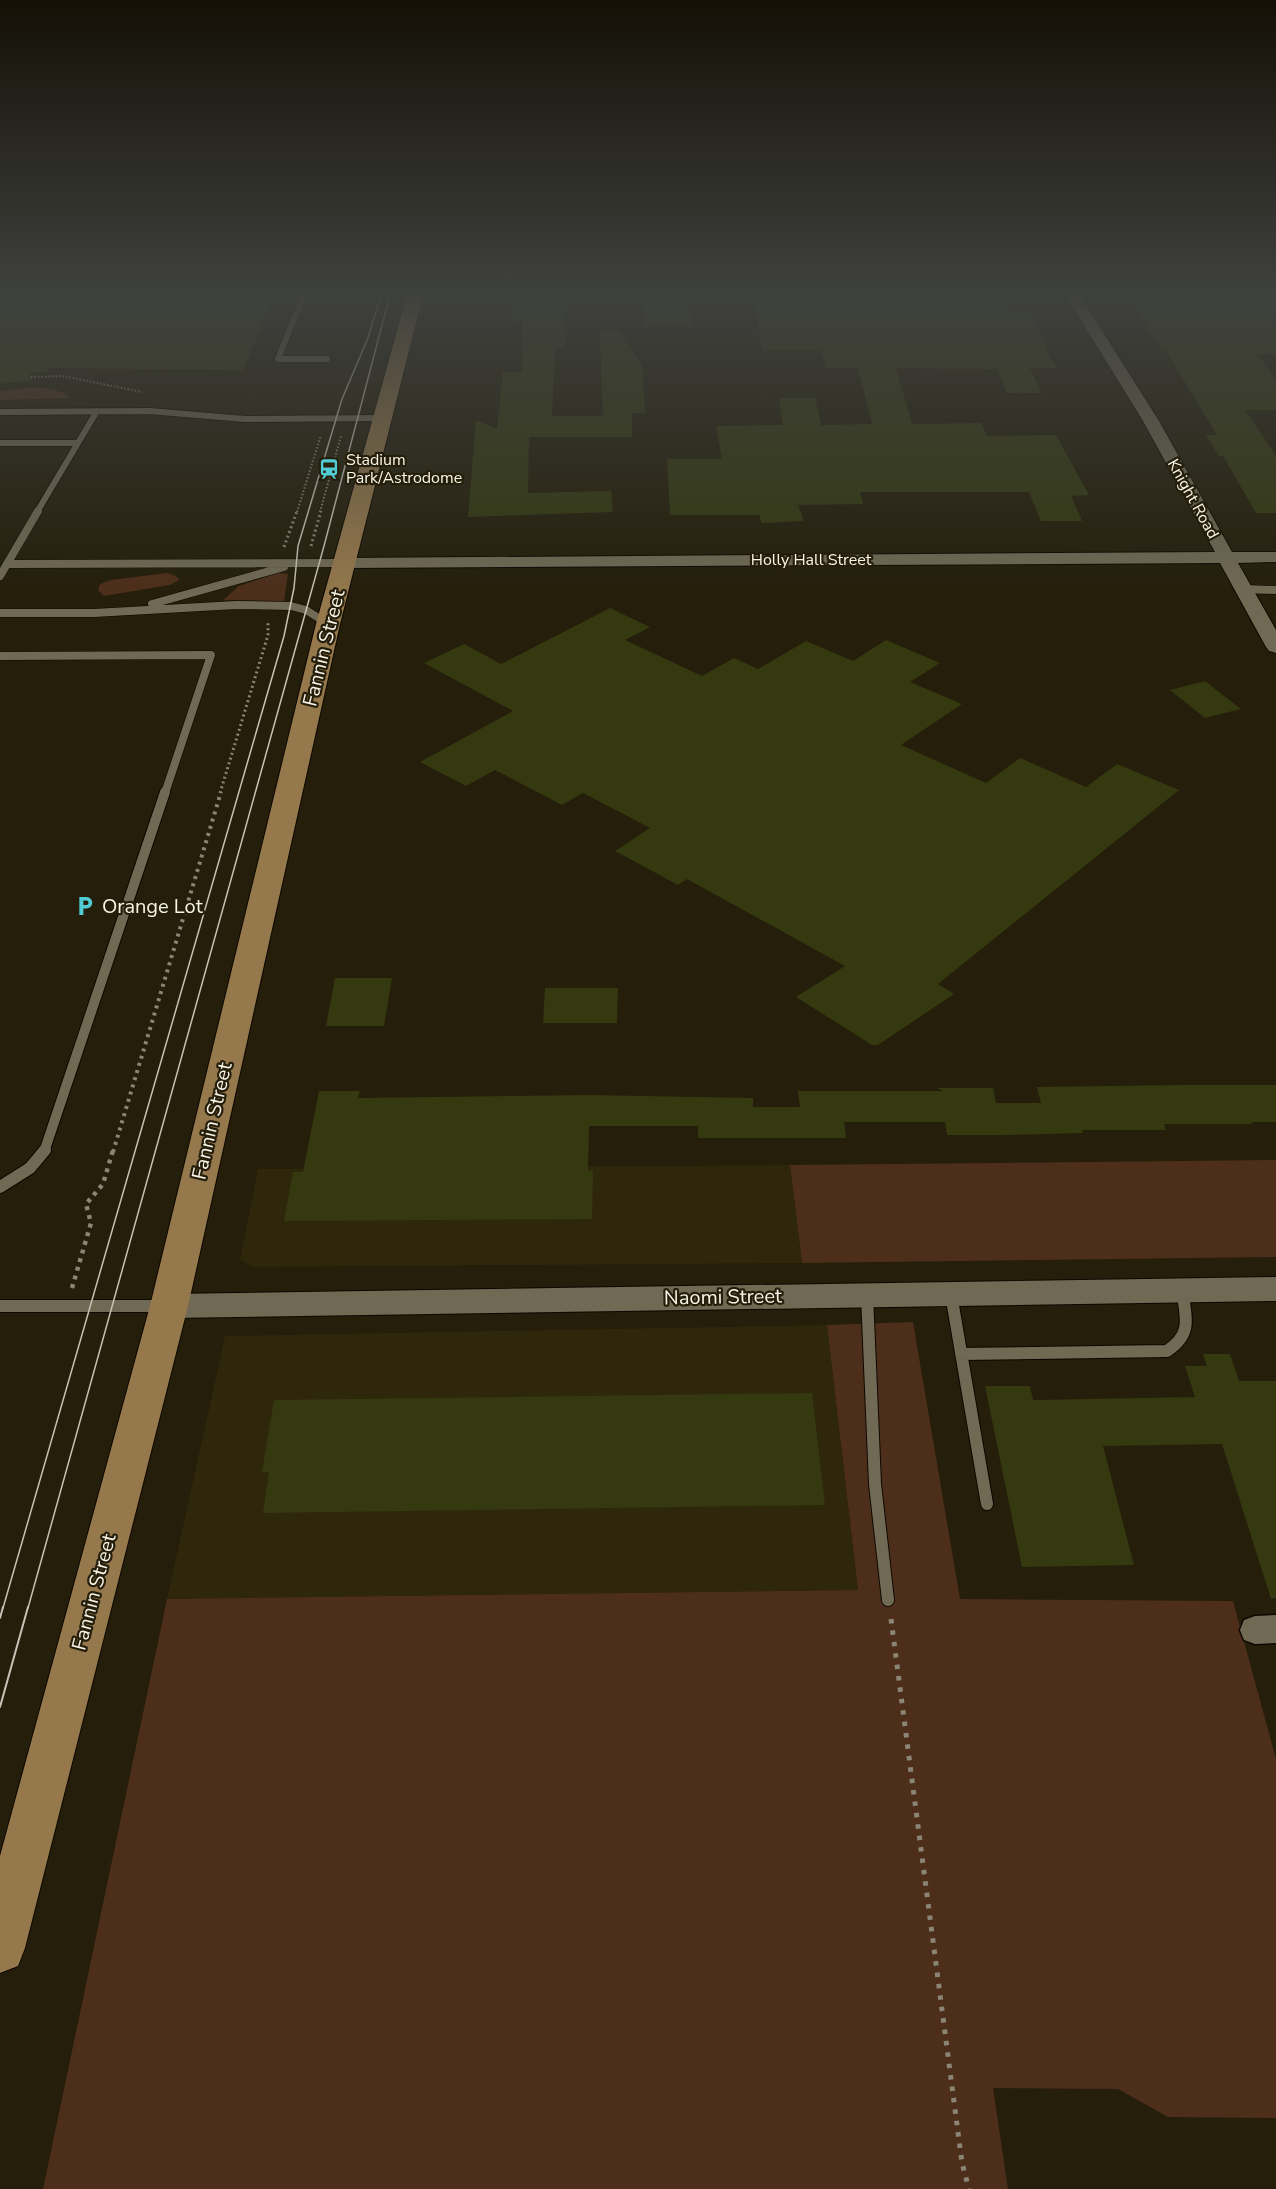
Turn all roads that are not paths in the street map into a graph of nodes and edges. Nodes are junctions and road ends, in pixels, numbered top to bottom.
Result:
1 (388, 393) edge
2 (1134, 393) edge
3 (0, 411) edge
4 (97, 411) junction
5 (382, 418) junction
6 (0, 443) edge
7 (78, 443) junction
8 (1225, 557) junction
9 (1276, 557) edge
10 (346, 562) junction
11 (296, 563) junction
12 (7, 564) junction
13 (0, 576) edge
14 (1243, 589) junction
15 (1276, 590) edge
16 (133, 609) junction
17 (0, 613) edge
18 (328, 624) junction
19 (1271, 628) edge
20 (1276, 647) edge
21 (0, 656) edge
22 (0, 1187) edge
23 (1276, 1289) edge
24 (1182, 1290) junction
25 (951, 1294) junction
26 (867, 1295) junction
27 (0, 1306) edge
28 (169, 1306) junction
29 (962, 1354) junction
30 (987, 1504) dead end
31 (888, 1600) road end
32 (0, 1948) edge

1 - 5 main road, Fannin Street
2 - 8 street, Knight Road
3 - 4 lane
4 - 5 lane
4 - 7 lane
5 - 10 main road, Fannin Street
6 - 7 lane
7 - 12 lane
8 - 9 street, Holly Hall Street
8 - 10 street, Holly Hall Street
8 - 14 street, Knight Road
10 - 11 lane
10 - 18 main road, Fannin Street
11 - 12 lane
11 - 16 lane
12 - 13 lane
14 - 15 lane
14 - 19 street, Knight Road
16 - 17 lane
16 - 18 lane
18 - 28 main road, Fannin Street
19 - 20 street, Knight Road
21 - 22 lane
23 - 24 street, Naomi Street
24 - 25 street, Naomi Street
24 - 29 lane
25 - 26 street, Naomi Street
25 - 29 lane
26 - 28 street, Naomi Street
26 - 31 lane
27 - 28 lane
28 - 32 main road, Fannin Street
29 - 30 lane

